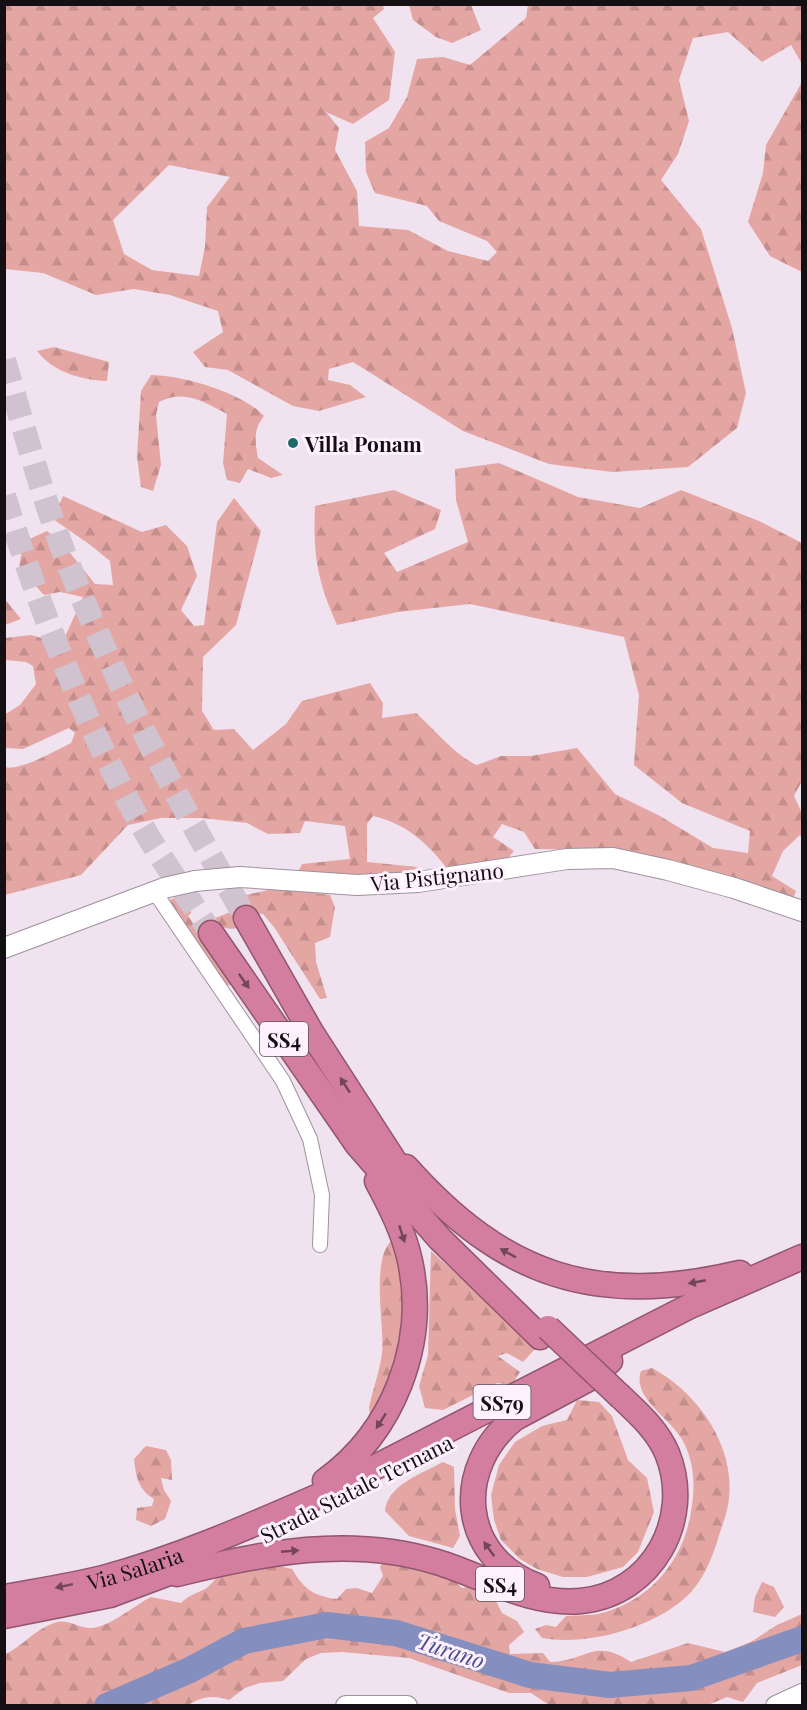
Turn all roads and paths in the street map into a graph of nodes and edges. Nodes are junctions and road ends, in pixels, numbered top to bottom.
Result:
1 (154, 891) junction
2 (802, 911) edge
3 (246, 918) tunnel mouth
4 (211, 933) tunnel mouth
5 (4, 948) edge
6 (367, 1139) junction
7 (320, 1245) dead end
8 (799, 1259) edge
9 (745, 1283) junction
10 (612, 1359) junction
11 (617, 1401) junction
12 (259, 1522) junction
13 (151, 1580) junction
14 (4, 1597) edge
15 (4, 1616) edge
16 (802, 1694) edge
17 (346, 1706) edge
18 (407, 1706) edge
19 (776, 1706) edge

1 - 2 street, Via Pistignano
1 - 5 street, Via Pistignano
1 - 7 street
6 -> 3 highway, SS4
4 -> 6 highway, SS4
8 -> 6 highway
6 - 11 highway
6 -> 12 highway, SS4
8 - 9 highway, Strada Statale Ternana / SS79
9 - 10 highway, Strada Statale Ternana / SS79
9 - 12 highway, Strada Statale Ternana / SS79
11 -> 10 highway
10 - 13 highway, Strada Statale Ternana / SS79
13 -> 11 highway, SS4
12 -> 14 highway, Via Salaria / SS4
13 - 15 highway, Via Salaria / SS4
16 - 19 street
17 - 18 street

